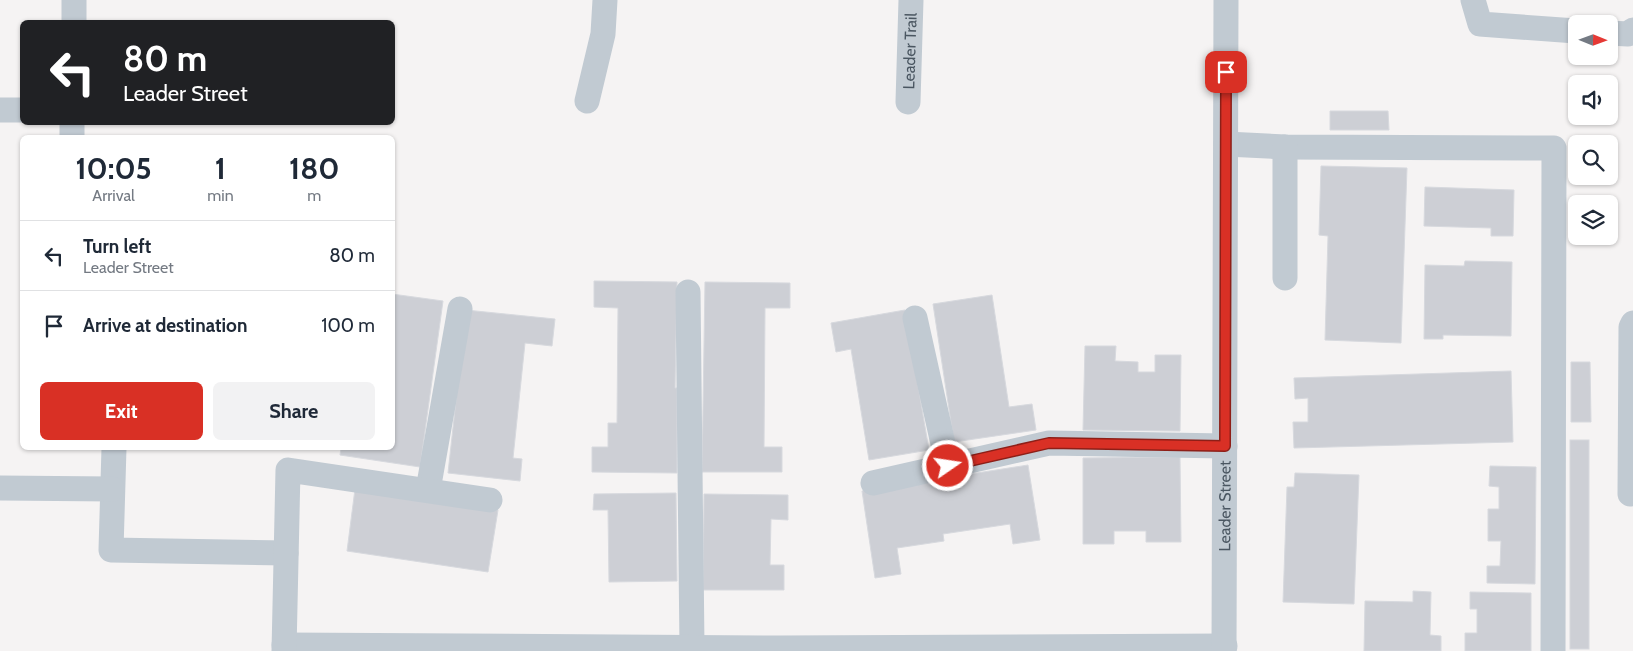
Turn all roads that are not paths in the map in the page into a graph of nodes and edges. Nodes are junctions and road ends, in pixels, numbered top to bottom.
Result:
1 (74, 0) edge
2 (605, 0) edge
3 (911, 0) edge
4 (1226, 0) edge
5 (1474, 0) edge
6 (74, 20) edge
7 (1633, 30) edge
8 (1568, 31) edge
9 (1618, 33) edge
10 (587, 101) dead end
11 (908, 102) dead end
12 (0, 110) edge
13 (20, 110) edge
14 (1226, 144) junction
15 (1285, 147) junction
16 (1285, 278) dead end
17 (688, 292) dead end
18 (460, 309) dead end
19 (916, 318) dead end
20 (1633, 323) edge
21 (1225, 446) junction
22 (114, 450) edge
23 (948, 466) junction
24 (873, 483) dead end
25 (0, 488) edge
26 (112, 489) junction
27 (428, 490) junction
28 (1630, 494) dead end
29 (490, 500) dead end
30 (286, 548) junction
31 (692, 647) junction
32 (284, 648) edge
33 (423, 648) edge
34 (1224, 648) edge
35 (780, 649) edge
36 (1553, 651) edge

1 - 6 street
2 - 10 street
3 - 11 street, Leader Trail
4 - 14 street, Leader Street
5 - 8 street
7 - 9 street
12 - 13 street
14 - 15 street
14 - 21 street, Leader Street
15 - 16 street
15 - 36 street
17 - 31 street
18 - 27 street
19 - 23 street
20 - 28 street
21 - 23 street
21 - 34 street, Leader Street
22 - 26 street
23 - 24 street
25 - 26 street
26 - 30 street
27 - 29 street
27 - 30 street
30 - 32 street
31 - 33 street
31 - 35 street
32 - 33 street
34 - 35 street

